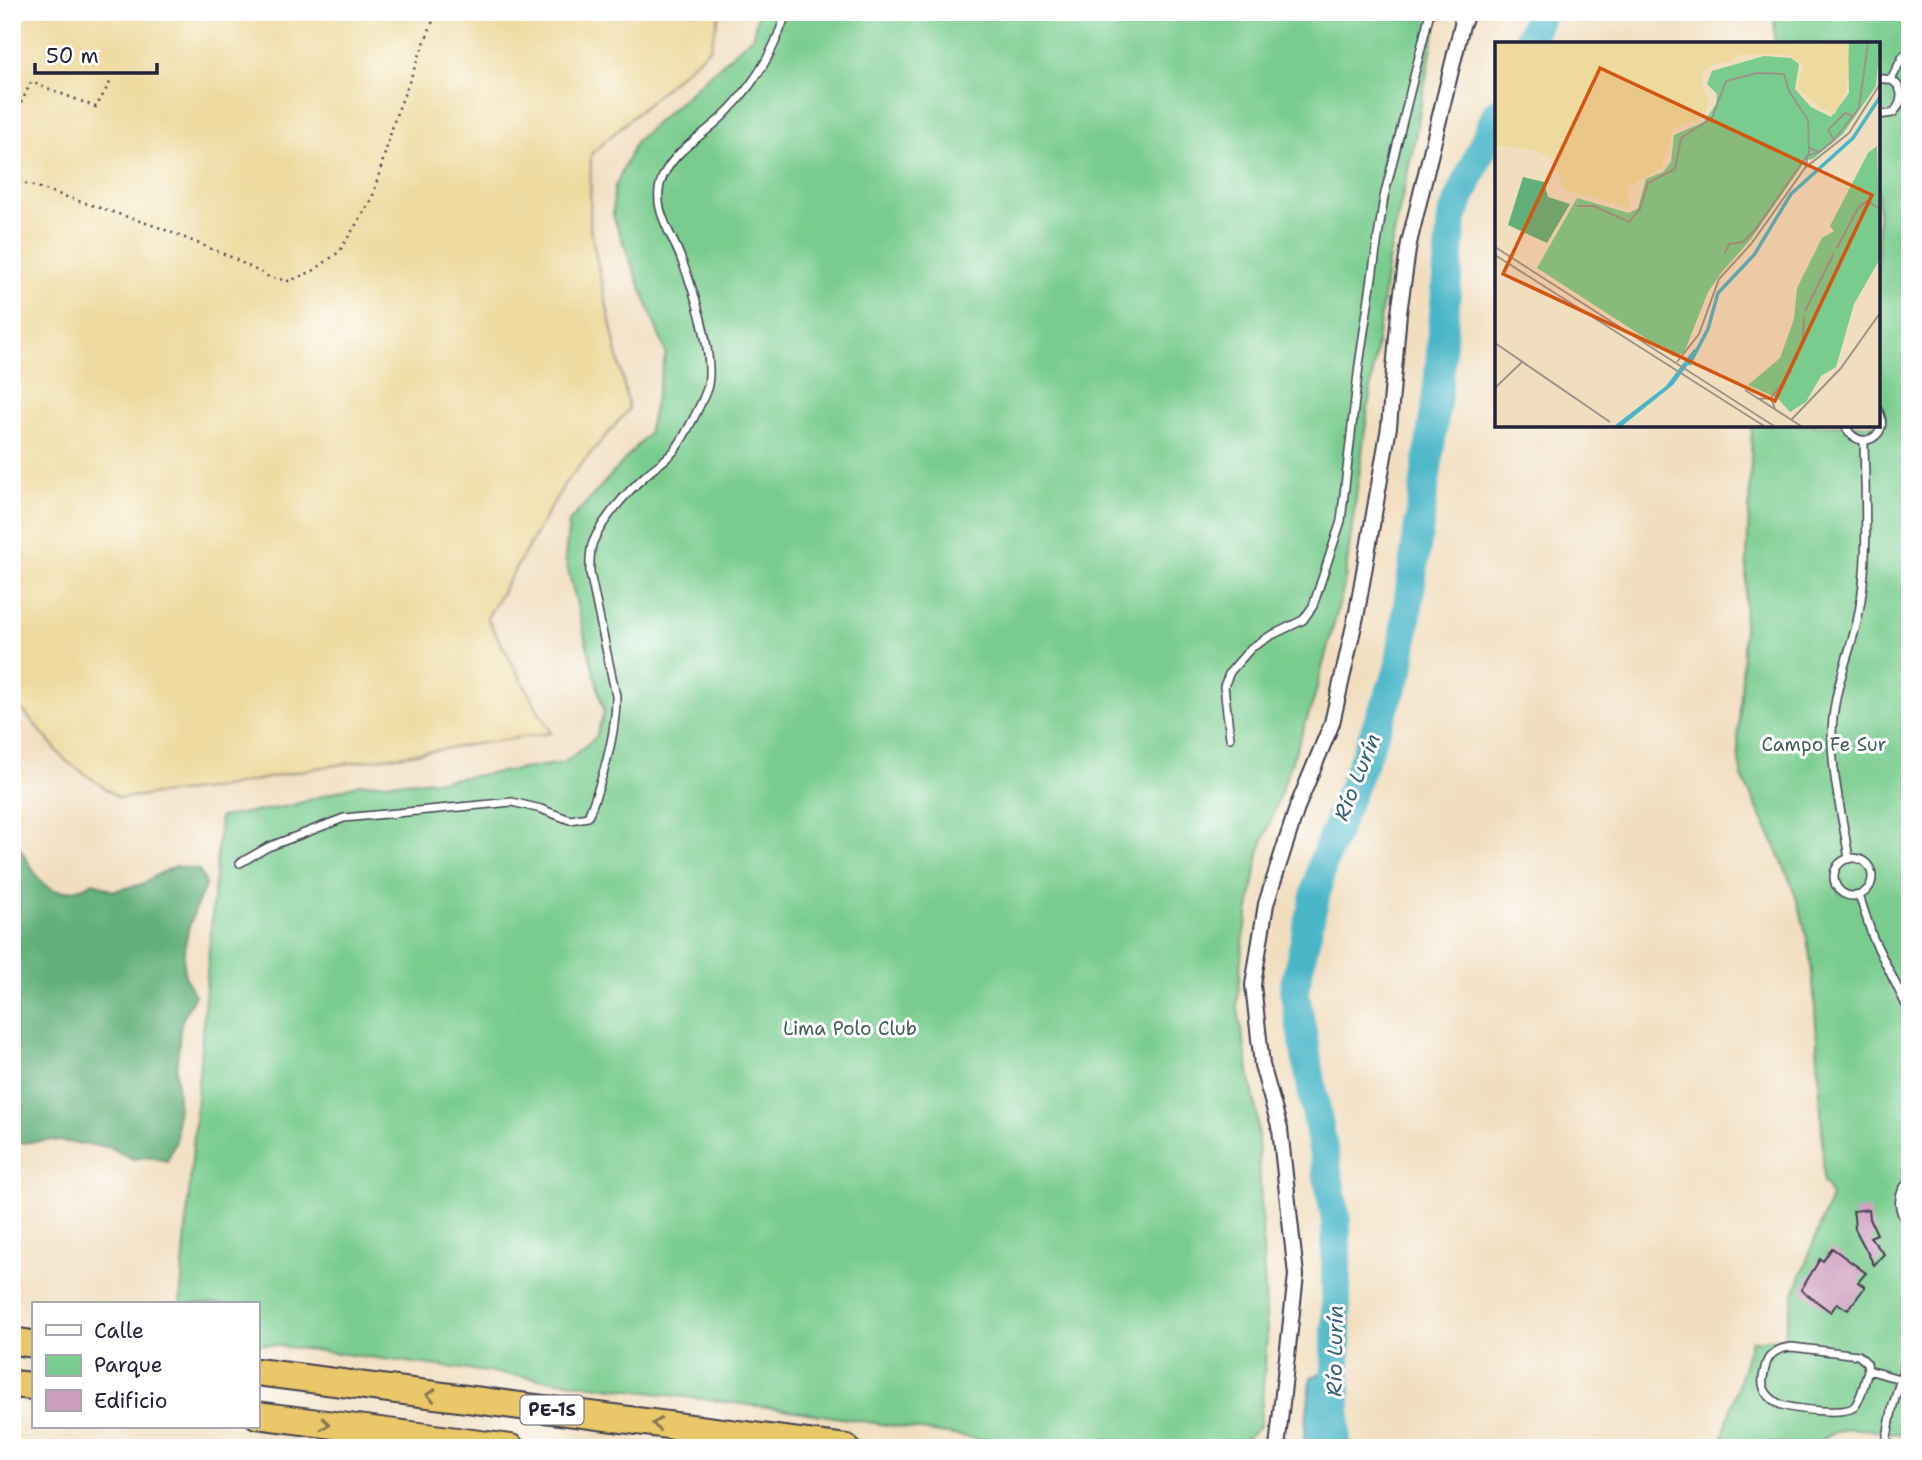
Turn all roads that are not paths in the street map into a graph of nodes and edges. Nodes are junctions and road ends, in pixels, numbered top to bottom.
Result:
1 (786, 12) edge
2 (1430, 12) edge
3 (1461, 17) edge
4 (1910, 50) edge
5 (1880, 79) edge
6 (1891, 80) junction
7 (1880, 114) edge
8 (1880, 414) edge
9 (1846, 427) edge
10 (1864, 441) junction
11 (1230, 738) dead end
12 (1849, 859) junction
13 (240, 863) dead end
14 (1859, 895) junction
15 (1910, 1013) edge
16 (1910, 1180) edge
17 (1910, 1225) edge
18 (12, 1341) edge
19 (32, 1344) edge
20 (1910, 1347) edge
21 (1868, 1370) junction
22 (259, 1372) edge
23 (1900, 1378) junction
24 (1910, 1382) edge
25 (12, 1384) edge
26 (32, 1387) edge
27 (259, 1415) edge
28 (510, 1448) edge
29 (846, 1448) edge
30 (1277, 1448) edge
31 (1885, 1448) edge

1 - 13 lane
2 - 11 lane
3 - 30 street
4 - 6 lane
5 - 6 lane
6 - 7 lane
8 - 10 lane
9 - 10 lane
10 - 12 lane
12 - 14 lane
12 - 14 lane
14 - 15 lane
16 - 17 lane
18 - 19 highway
20 - 23 lane
21 - 21 lane
21 - 23 lane
29 -> 22 highway, PE-1S
23 - 24 lane
23 - 31 lane
25 - 26 highway
27 -> 28 highway, PE-1S

